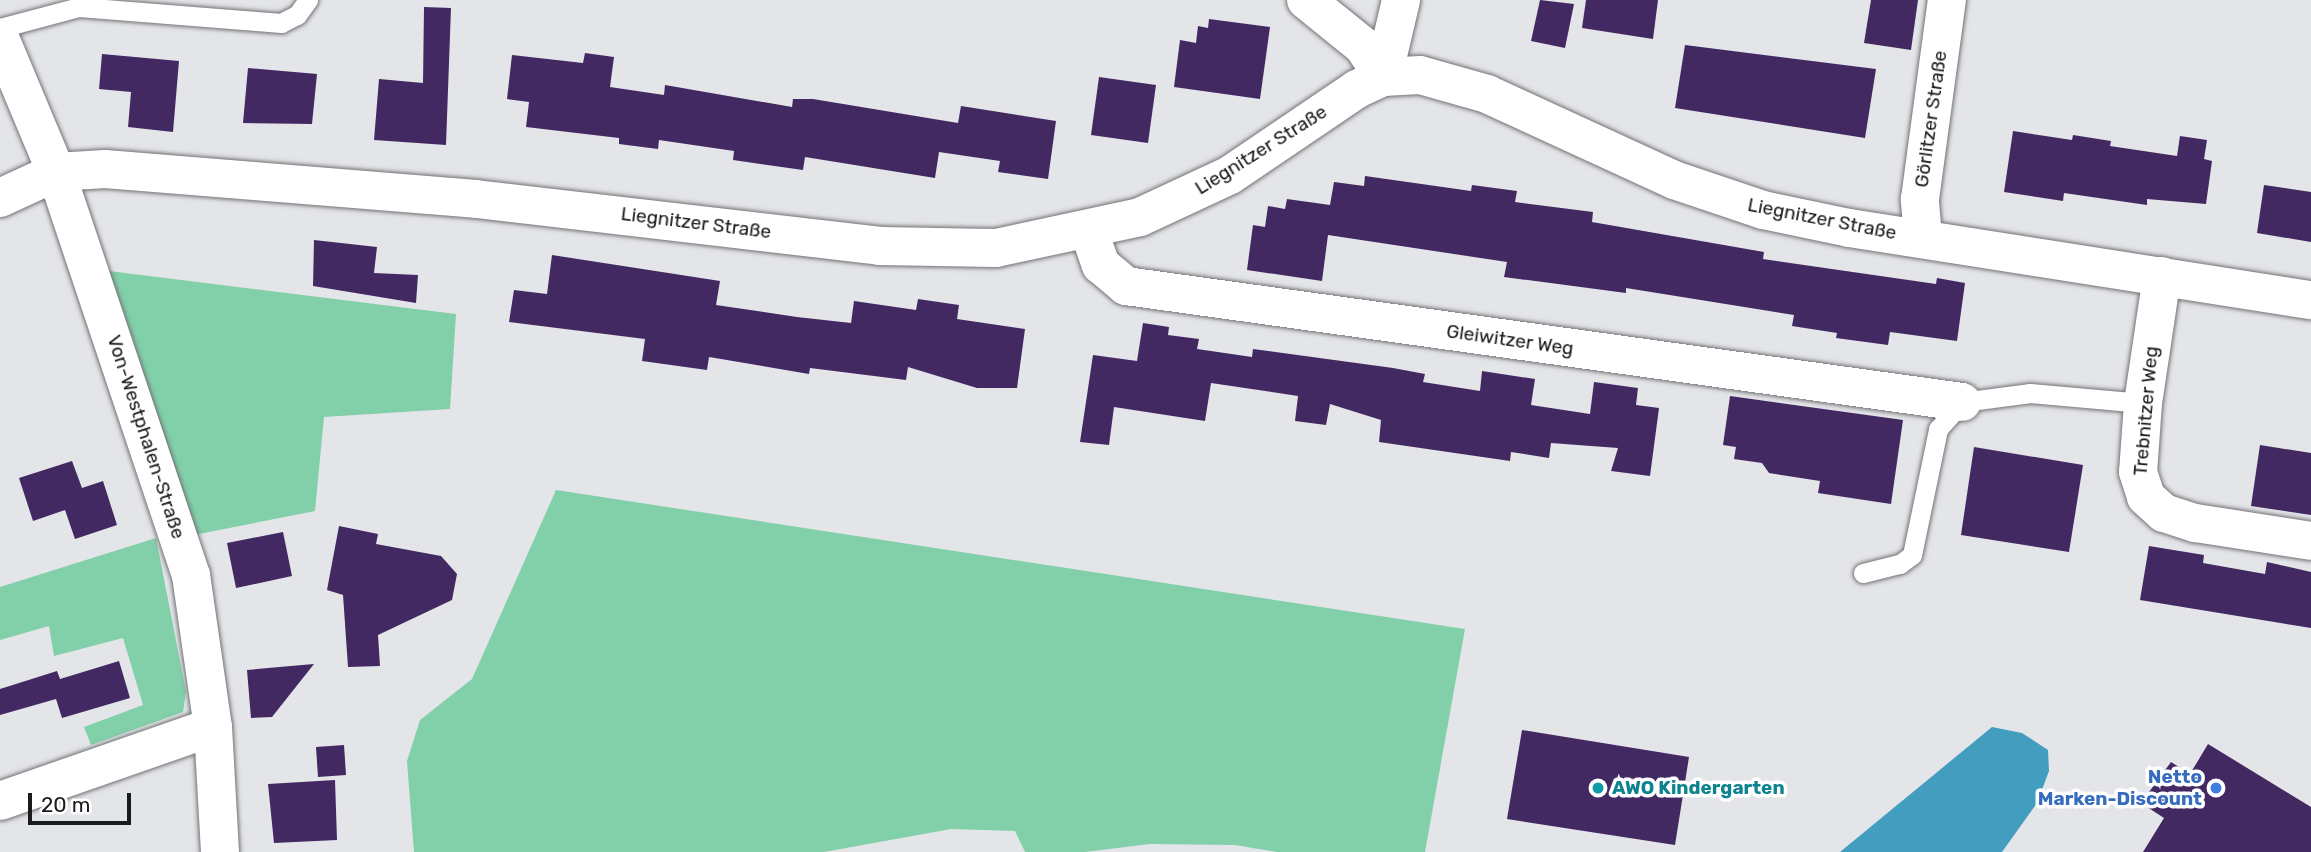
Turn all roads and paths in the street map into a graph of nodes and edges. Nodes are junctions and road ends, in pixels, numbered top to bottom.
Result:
1 (308, 0) edge
2 (1306, 0) edge
3 (1401, 0) edge
4 (1947, 0) edge
5 (0, 28) edge
6 (0, 38) edge
7 (1383, 77) junction
8 (56, 172) junction
9 (0, 198) edge
10 (1089, 231) junction
11 (1923, 237) junction
12 (2162, 276) junction
13 (2311, 300) edge
14 (1962, 402) junction
15 (2143, 403) junction
16 (2311, 541) edge
17 (1863, 573) dead end
18 (213, 727) junction
19 (0, 801) edge
20 (220, 852) edge

1 - 5 lane
2 - 7 street
3 - 7 street
4 - 11 street, Görlitzer Straße
6 - 8 street, Von-Westphalen-Straße
7 - 10 street, Liegnitzer Straße
7 - 11 street, Liegnitzer Straße
8 - 9 street
8 - 10 street, Liegnitzer Straße
8 - 18 street, Von-Westphalen-Straße
10 - 14 street, Gleiwitzer Weg
11 - 12 street, Liegnitzer Straße
12 - 13 street, Liegnitzer Straße
12 - 15 street, Trebnitzer Weg
14 - 15 lane
14 - 17 lane
15 - 16 street, Trebnitzer Weg
18 - 19 street
18 - 20 street, Von-Westphalen-Straße

